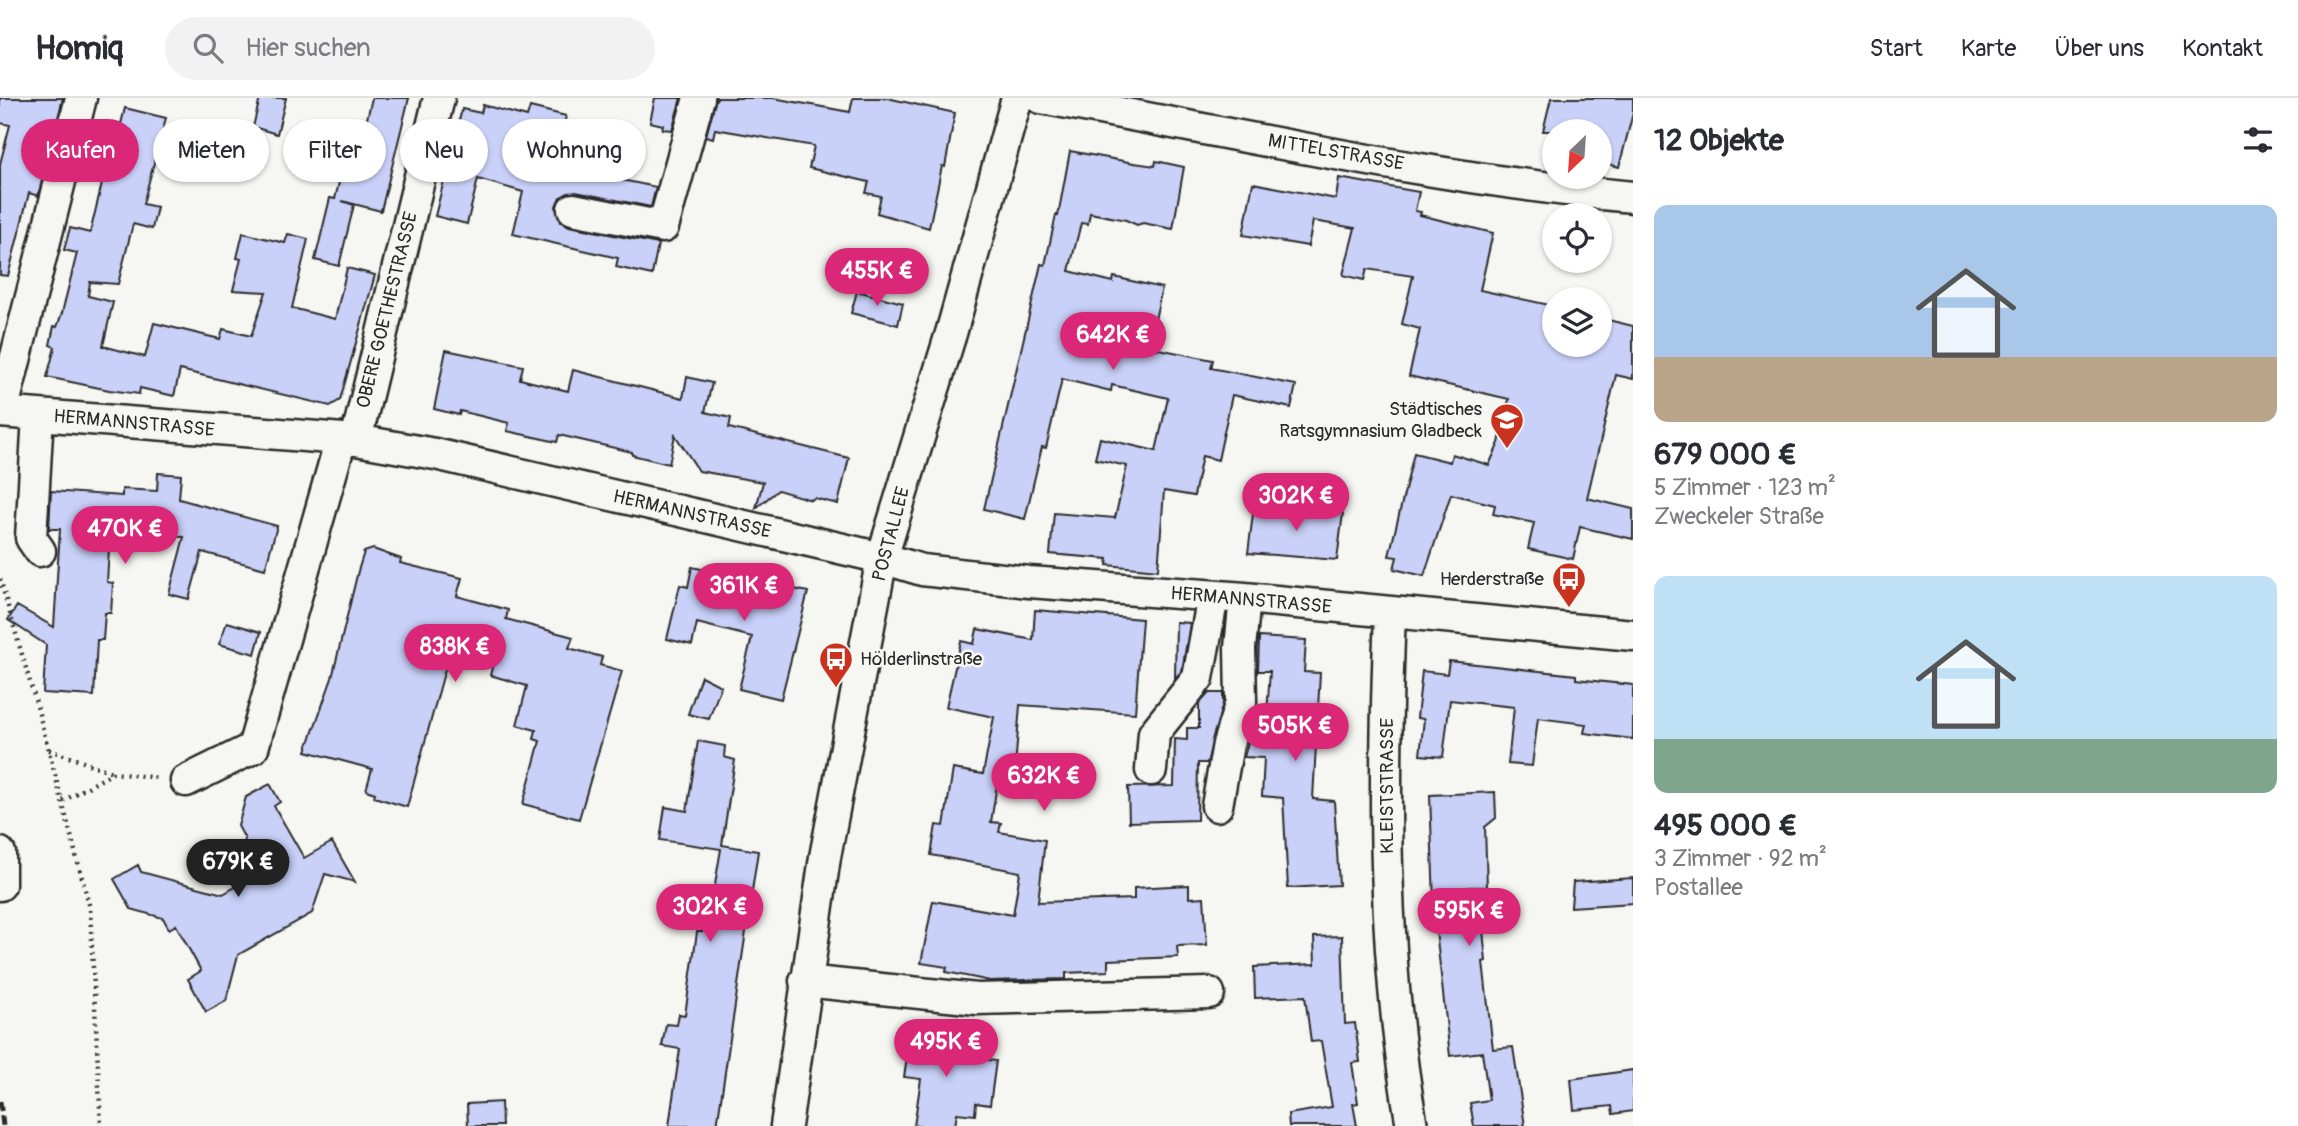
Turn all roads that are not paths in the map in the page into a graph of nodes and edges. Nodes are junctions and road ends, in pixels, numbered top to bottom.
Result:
1 (81, 98) edge
2 (439, 98) edge
3 (699, 98) edge
4 (1017, 98) edge
5 (1041, 98) edge
6 (1633, 197) edge
7 (573, 209) dead end
8 (1, 412) edge
9 (38, 415) junction
10 (349, 440) junction
11 (40, 551) dead end
12 (882, 558) junction
13 (1213, 596) junction
14 (1245, 598) junction
15 (1390, 613) junction
16 (1633, 635) edge
17 (1151, 770) dead end
18 (186, 781) road end
19 (1217, 806) dead end
20 (0, 853) edge
21 (0, 885) edge
22 (806, 981) junction
23 (1209, 993) dead end
24 (786, 1126) edge
25 (1412, 1126) edge

1 - 8 street
2 - 10 street, OBERE GOETHESTRASSE
3 - 7 street
4 - 12 street, POSTALLEE
5 - 6 street, MITTELSTRASSE
8 - 9 street, HERMANNSTRASSE
9 - 10 street, HERMANNSTRASSE
9 - 11 street
10 - 12 street, HERMANNSTRASSE
10 - 18 street, OBERE GOETHESTRASSE
12 - 13 street, HERMANNSTRASSE
12 - 22 street, POSTALLEE
13 - 14 street, HERMANNSTRASSE
13 - 17 street
14 - 15 street, HERMANNSTRASSE
14 - 19 street
15 - 16 street, HERMANNSTRASSE
15 - 25 street, KLEISTSTRASSE
20 - 21 street
22 - 23 street
22 - 24 street, POSTALLEE

